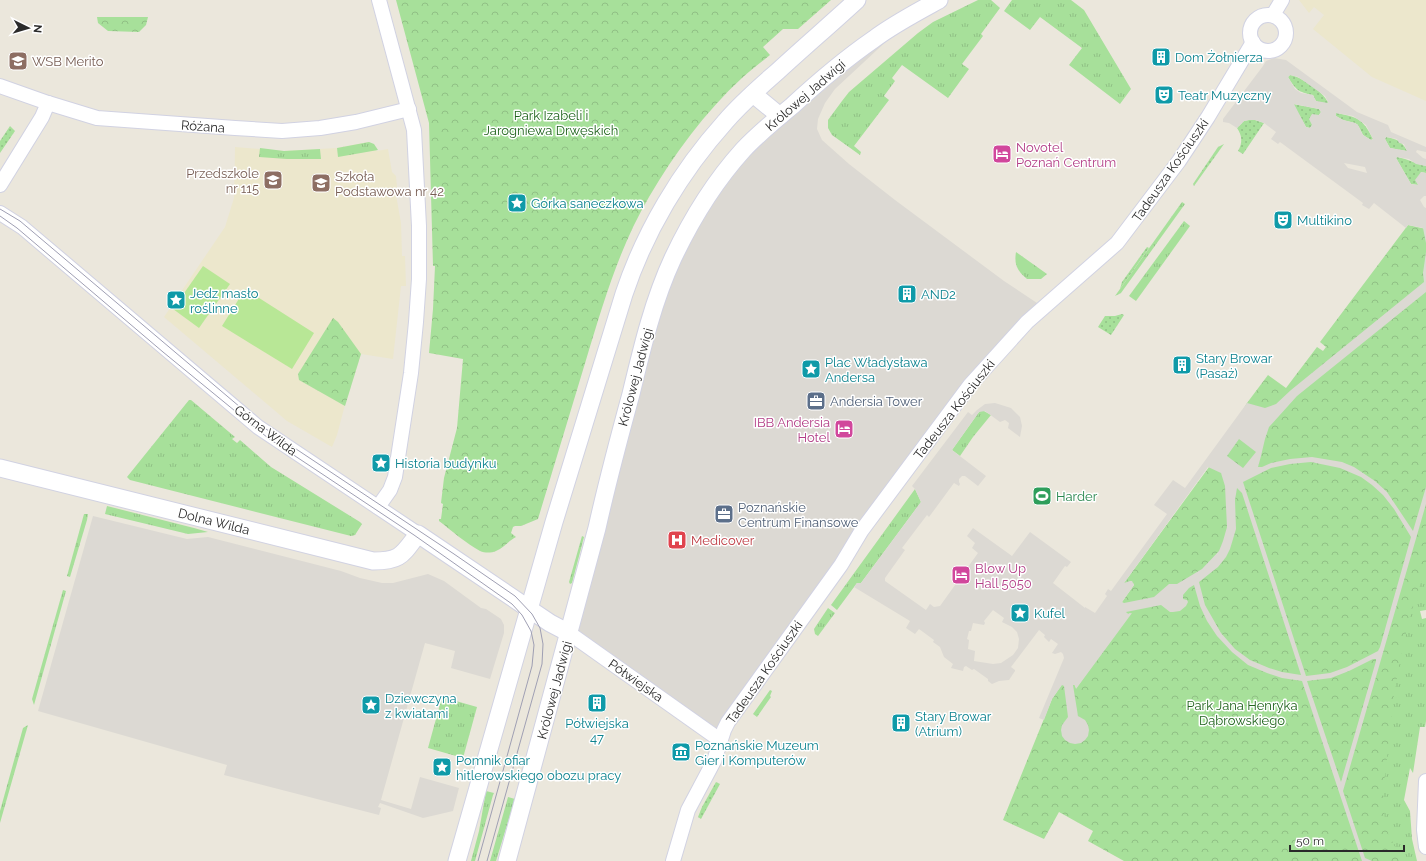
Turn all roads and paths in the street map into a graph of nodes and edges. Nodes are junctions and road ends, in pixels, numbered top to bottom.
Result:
1 (379, 0) edge
2 (857, 0) edge
3 (939, 0) edge
4 (1282, 0) edge
5 (1273, 15) junction
6 (1253, 42) junction
7 (0, 86) edge
8 (753, 94) junction
9 (48, 104) junction
10 (409, 109) junction
11 (780, 116) junction
12 (0, 185) edge
13 (0, 213) edge
14 (0, 468) edge
15 (378, 507) junction
16 (418, 534) junction
17 (529, 608) junction
18 (550, 623) joint
19 (569, 633) junction
20 (720, 740) junction
21 (1426, 781) edge
22 (1426, 847) edge
23 (457, 861) edge
24 (507, 861) edge
25 (673, 861) edge

1 - 10 street
2 - 8 street
3 - 11 street, Królowej Jadwigi
4 - 5 street
5 - 6 street
5 - 6 street
6 - 20 street, Tadeusza Kościuszki
7 - 9 street, Różana
8 - 11 street
8 - 17 street
9 - 10 street, Różana
9 - 12 street
10 - 15 street
11 - 19 street, Królowej Jadwigi
13 - 15 street, Górna Wilda
14 - 16 street, Dolna Wilda
15 - 16 street, Górna Wilda
16 - 17 street, Górna Wilda
17 - 18 street, Górna Wilda
17 - 23 street
18 - 19 street, Półwiejska
19 - 20 street, Półwiejska
19 - 24 street, Królowej Jadwigi
20 - 25 street, Tadeusza Kościuszki
21 - 22 street

